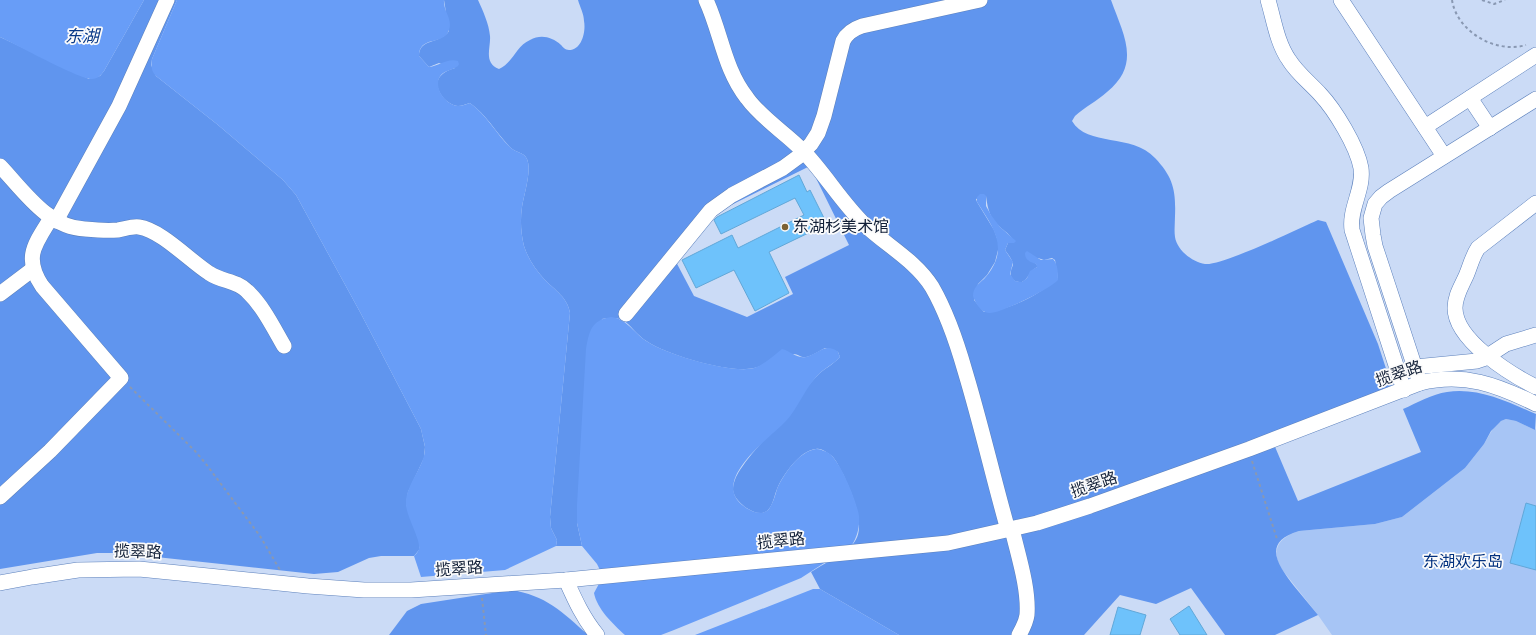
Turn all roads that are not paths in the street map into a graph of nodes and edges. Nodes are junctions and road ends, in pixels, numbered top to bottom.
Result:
1 (167, 0) edge
2 (706, 0) edge
3 (980, 0) edge
4 (1268, 0) edge
5 (1342, 0) edge
6 (1533, 49) edge
7 (1470, 98) junction
8 (1536, 100) edge
9 (1425, 127) junction
10 (1490, 128) junction
11 (804, 152) junction
12 (1444, 156) junction
13 (0, 166) edge
14 (1536, 203) edge
15 (53, 219) junction
16 (33, 269) junction
17 (0, 294) edge
18 (626, 314) dead end
19 (1536, 335) edge
20 (284, 346) dead end
21 (1488, 356) junction
22 (1415, 367) junction
23 (1420, 383) junction
24 (1536, 387) edge
25 (1404, 390) junction
26 (1536, 404) edge
27 (0, 497) edge
28 (1010, 529) junction
29 (566, 580) junction
30 (0, 583) edge
31 (597, 635) edge
32 (1019, 635) edge

1 - 15 street
2 - 11 street
3 - 11 street
4 - 25 street
5 - 9 street
6 - 7 street
7 - 9 street
7 - 10 street
8 - 10 street
9 - 12 street
10 - 12 street
11 - 18 street
11 - 28 street
12 - 22 street
13 - 15 street
14 - 21 street
15 - 16 street
15 - 20 street
16 - 17 street
16 - 27 street
19 - 21 street
21 - 22 street
21 - 24 street
22 - 23 street
23 - 25 street, 揽翠路
23 - 26 street, 揽翠路
25 - 28 street, 揽翠路
28 - 29 street, 揽翠路
28 - 32 street
29 - 30 street, 揽翠路
29 - 31 street

